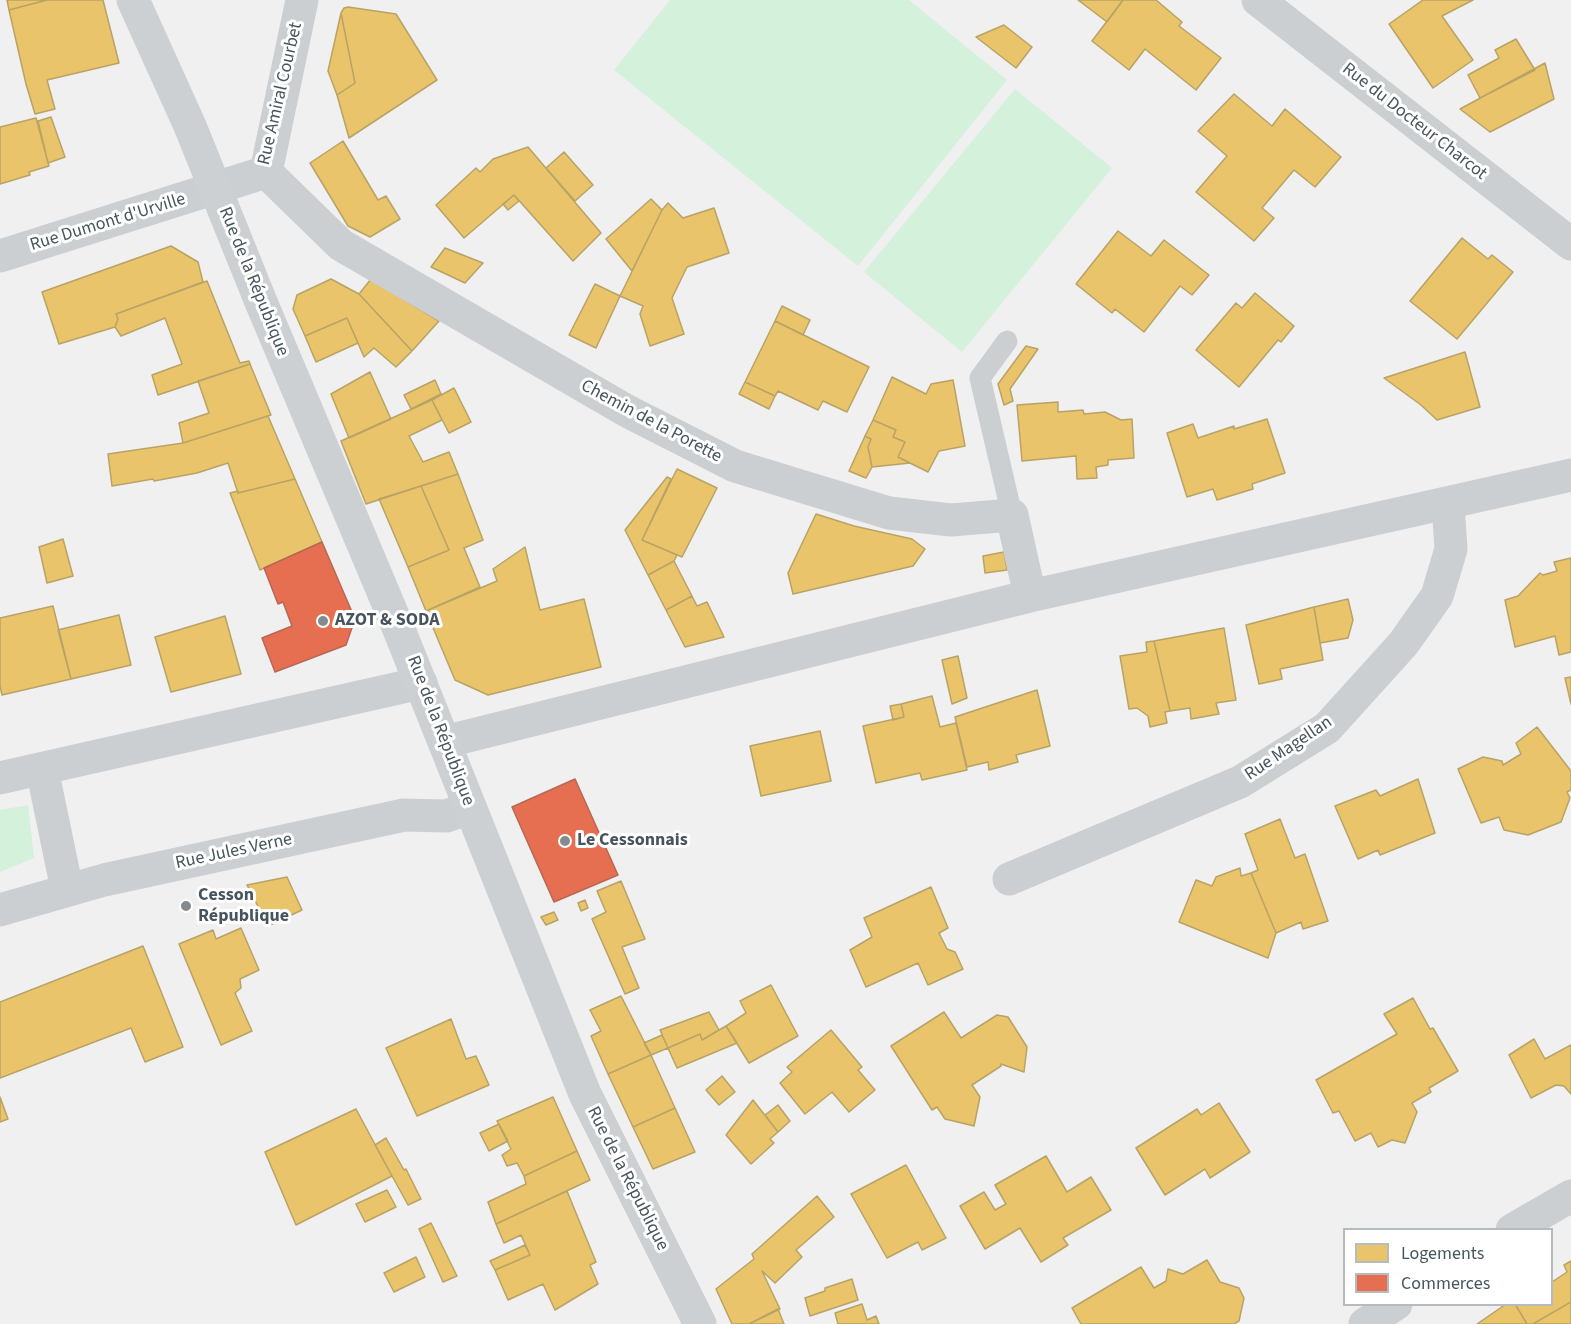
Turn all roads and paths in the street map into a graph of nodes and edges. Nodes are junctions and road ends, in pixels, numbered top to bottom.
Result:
1 (133, 0) edge
2 (302, 0) edge
3 (1258, 0) edge
4 (266, 172) junction
5 (216, 189) junction
6 (1571, 244) edge
7 (0, 256) edge
8 (1007, 341) dead end
9 (1571, 475) edge
10 (1448, 504) junction
11 (1012, 516) junction
12 (1030, 596) junction
13 (421, 683) junction
14 (444, 742) junction
15 (42, 769) junction
16 (0, 778) edge
17 (470, 808) junction
18 (1009, 879) dead end
19 (67, 889) junction
20 (0, 910) edge
21 (1571, 1196) edge
22 (1515, 1228) edge
23 (1394, 1306) edge
24 (700, 1324) edge
25 (1365, 1324) edge

1 - 5 street, Rue de la République
2 - 4 street, Rue Amiral Courbet
3 - 6 street, Rue du Docteur Charcot
4 - 5 street, Rue Amiral Courbet
4 - 11 street, Chemin de la Porette
5 - 7 street, Rue Dumont d'Urville
5 - 13 street, Rue de la République
8 - 11 lane
9 - 10 street
10 - 12 street
10 - 18 street, Rue Magellan
11 - 12 street
12 - 14 street
13 - 14 street, Rue de la République
13 - 15 street
14 - 17 street, Rue de la République
15 - 16 street
15 - 19 street
17 - 19 street, Rue Jules Verne
17 - 24 street, Rue de la République
19 - 20 street, Rue Jules Verne
21 - 22 street
23 - 25 street

